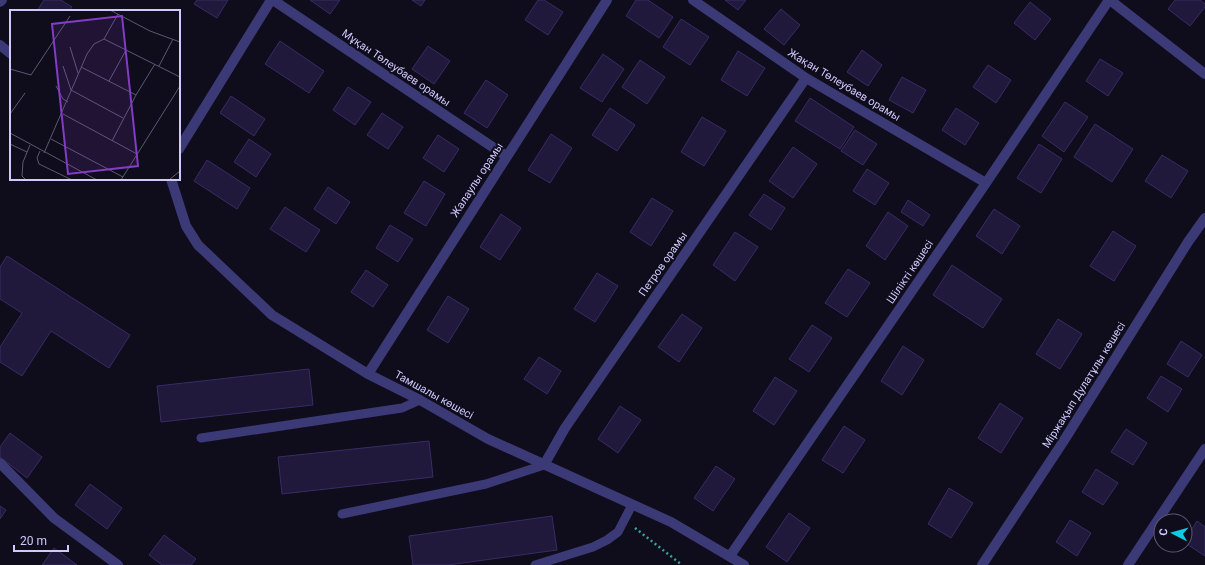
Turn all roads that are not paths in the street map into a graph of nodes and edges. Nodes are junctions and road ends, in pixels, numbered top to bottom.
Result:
1 (272, 0) edge
2 (607, 0) edge
3 (693, 0) edge
4 (1109, 0) edge
5 (0, 45) edge
6 (10, 53) edge
7 (1205, 74) edge
8 (806, 78) junction
9 (180, 147) edge
10 (506, 156) junction
11 (172, 180) edge
12 (986, 183) junction
13 (1205, 218) edge
14 (368, 374) junction
15 (420, 400) junction
16 (201, 438) dead end
17 (1205, 449) edge
18 (0, 463) edge
19 (544, 465) junction
20 (632, 504) junction
21 (342, 514) dead end
22 (730, 556) junction
23 (118, 565) edge
24 (535, 565) edge
25 (744, 565) edge
26 (982, 565) edge
27 (1128, 565) edge

1 - 9 street
1 - 10 street, Мұқан Төлеубаев орамы
2 - 10 street, Жалаулы орамы
3 - 8 street, Жақан Төлеубаев орамы
4 - 7 street
4 - 12 street, Шілікті көшесі
5 - 6 street
8 - 12 street, Жақан Төлеубаев орамы
8 - 19 street, Петров орамы
10 - 14 street, Жалаулы орамы
11 - 14 street, Тамшалы көшесі
12 - 22 street, Шілікті көшесі
13 - 26 street, Міржақып Дулатұлы көшесі
14 - 15 street, Тамшалы көшесі
15 - 16 lane
15 - 19 street, Тамшалы көшесі
17 - 27 street
18 - 23 street
19 - 20 street, Тамшалы көшесі
19 - 21 lane
20 - 22 street, Тамшалы көшесі
20 - 24 lane
22 - 25 street, Тамшалы көшесі

